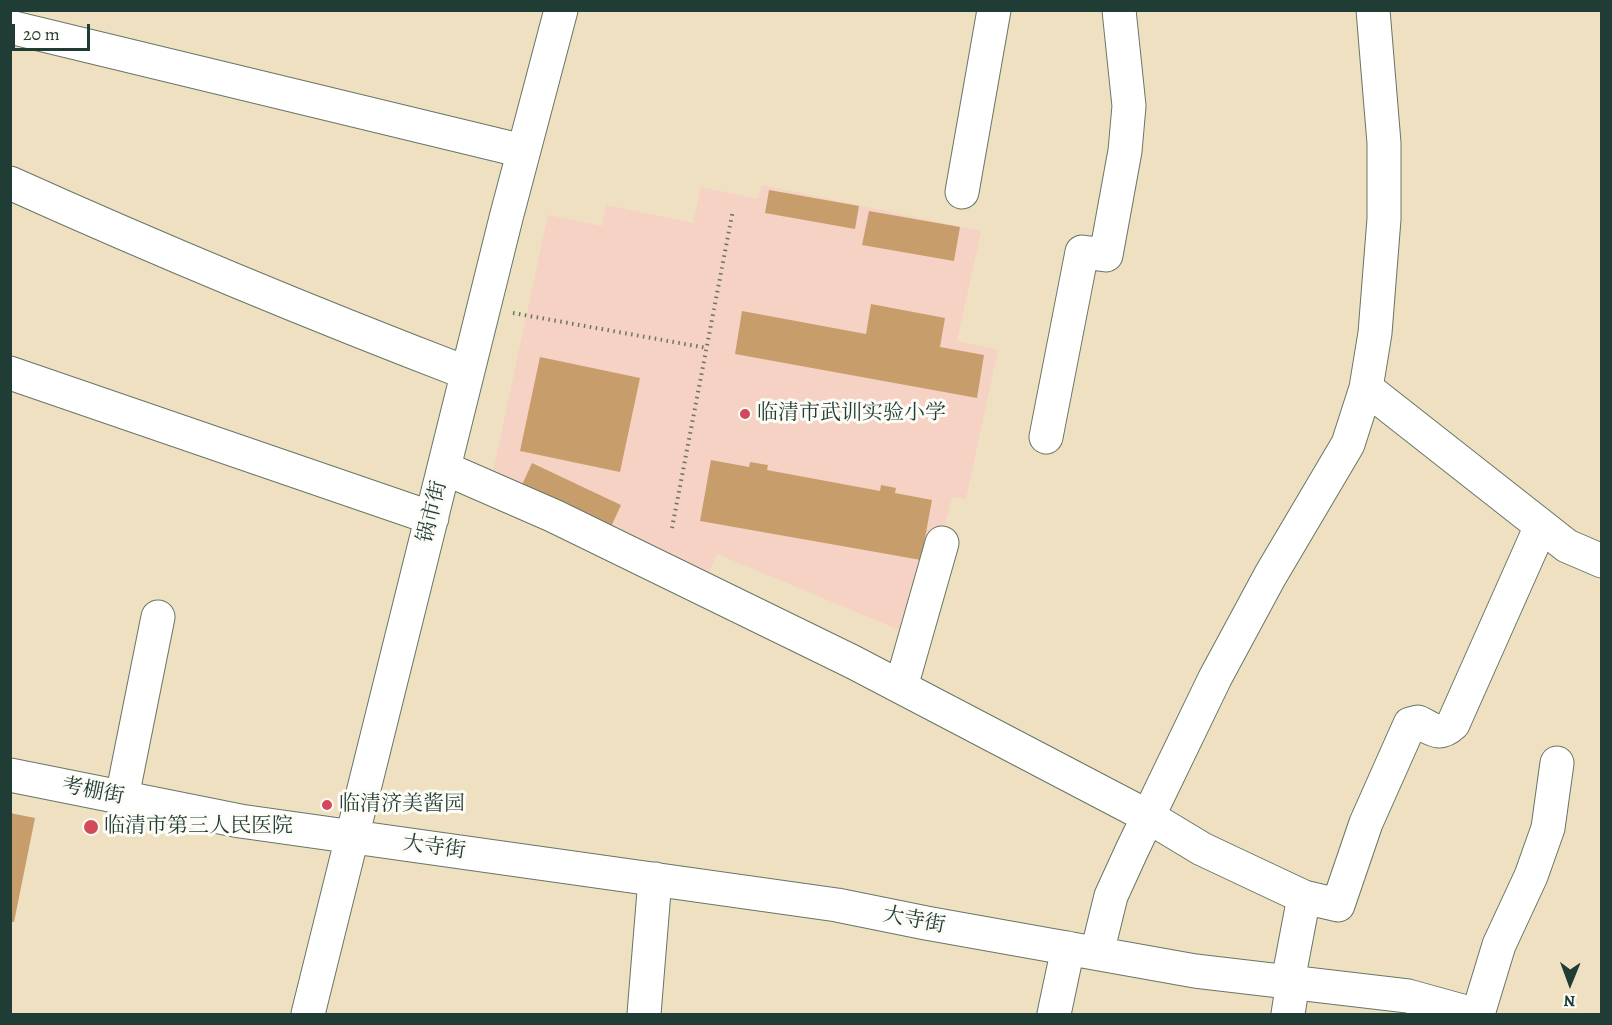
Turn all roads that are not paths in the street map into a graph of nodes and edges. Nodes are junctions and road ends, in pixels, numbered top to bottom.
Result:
1 (561, 10) edge
2 (994, 10) edge
3 (1119, 10) edge
4 (1373, 10) edge
5 (48, 23) edge
6 (10, 27) edge
7 (523, 151) junction
8 (10, 183) edge
9 (962, 192) dead end
10 (10, 373) edge
11 (468, 373) junction
12 (1366, 388) junction
13 (1046, 437) dead end
14 (444, 468) junction
15 (432, 518) junction
16 (1541, 526) junction
17 (942, 543) dead end
18 (1602, 561) edge
19 (158, 617) dead end
20 (901, 687) junction
21 (1557, 763) dead end
22 (10, 775) edge
23 (122, 797) junction
24 (1149, 817) junction
25 (353, 837) junction
26 (655, 879) junction
27 (1305, 897) junction
28 (1082, 951) junction
29 (1290, 982) junction
30 (308, 1014) edge
31 (644, 1014) edge
32 (1054, 1014) edge
33 (1288, 1014) edge
34 (1476, 1014) edge

1 - 7 street, 锅市街
2 - 9 street
3 - 13 street
4 - 12 street
5 - 6 street
5 - 7 street
7 - 11 street, 锅市街
8 - 11 street
10 - 15 street
11 - 14 street, 锅市街
12 - 16 street
12 - 24 street
14 - 15 street, 锅市街
14 - 20 street
15 - 25 street, 锅市街
16 - 18 street
16 - 27 street
17 - 20 street
19 - 23 street
20 - 24 street
21 - 34 street
22 - 23 street, 考棚街
23 - 25 street, 考棚街
24 - 27 street
24 - 28 street
25 - 26 street, 大寺街
25 - 30 street, 锅市街
26 - 28 street, 大寺街
26 - 31 street
27 - 29 street
28 - 29 street, 大寺街
28 - 32 street
29 - 33 street
29 - 34 street, 大寺街

